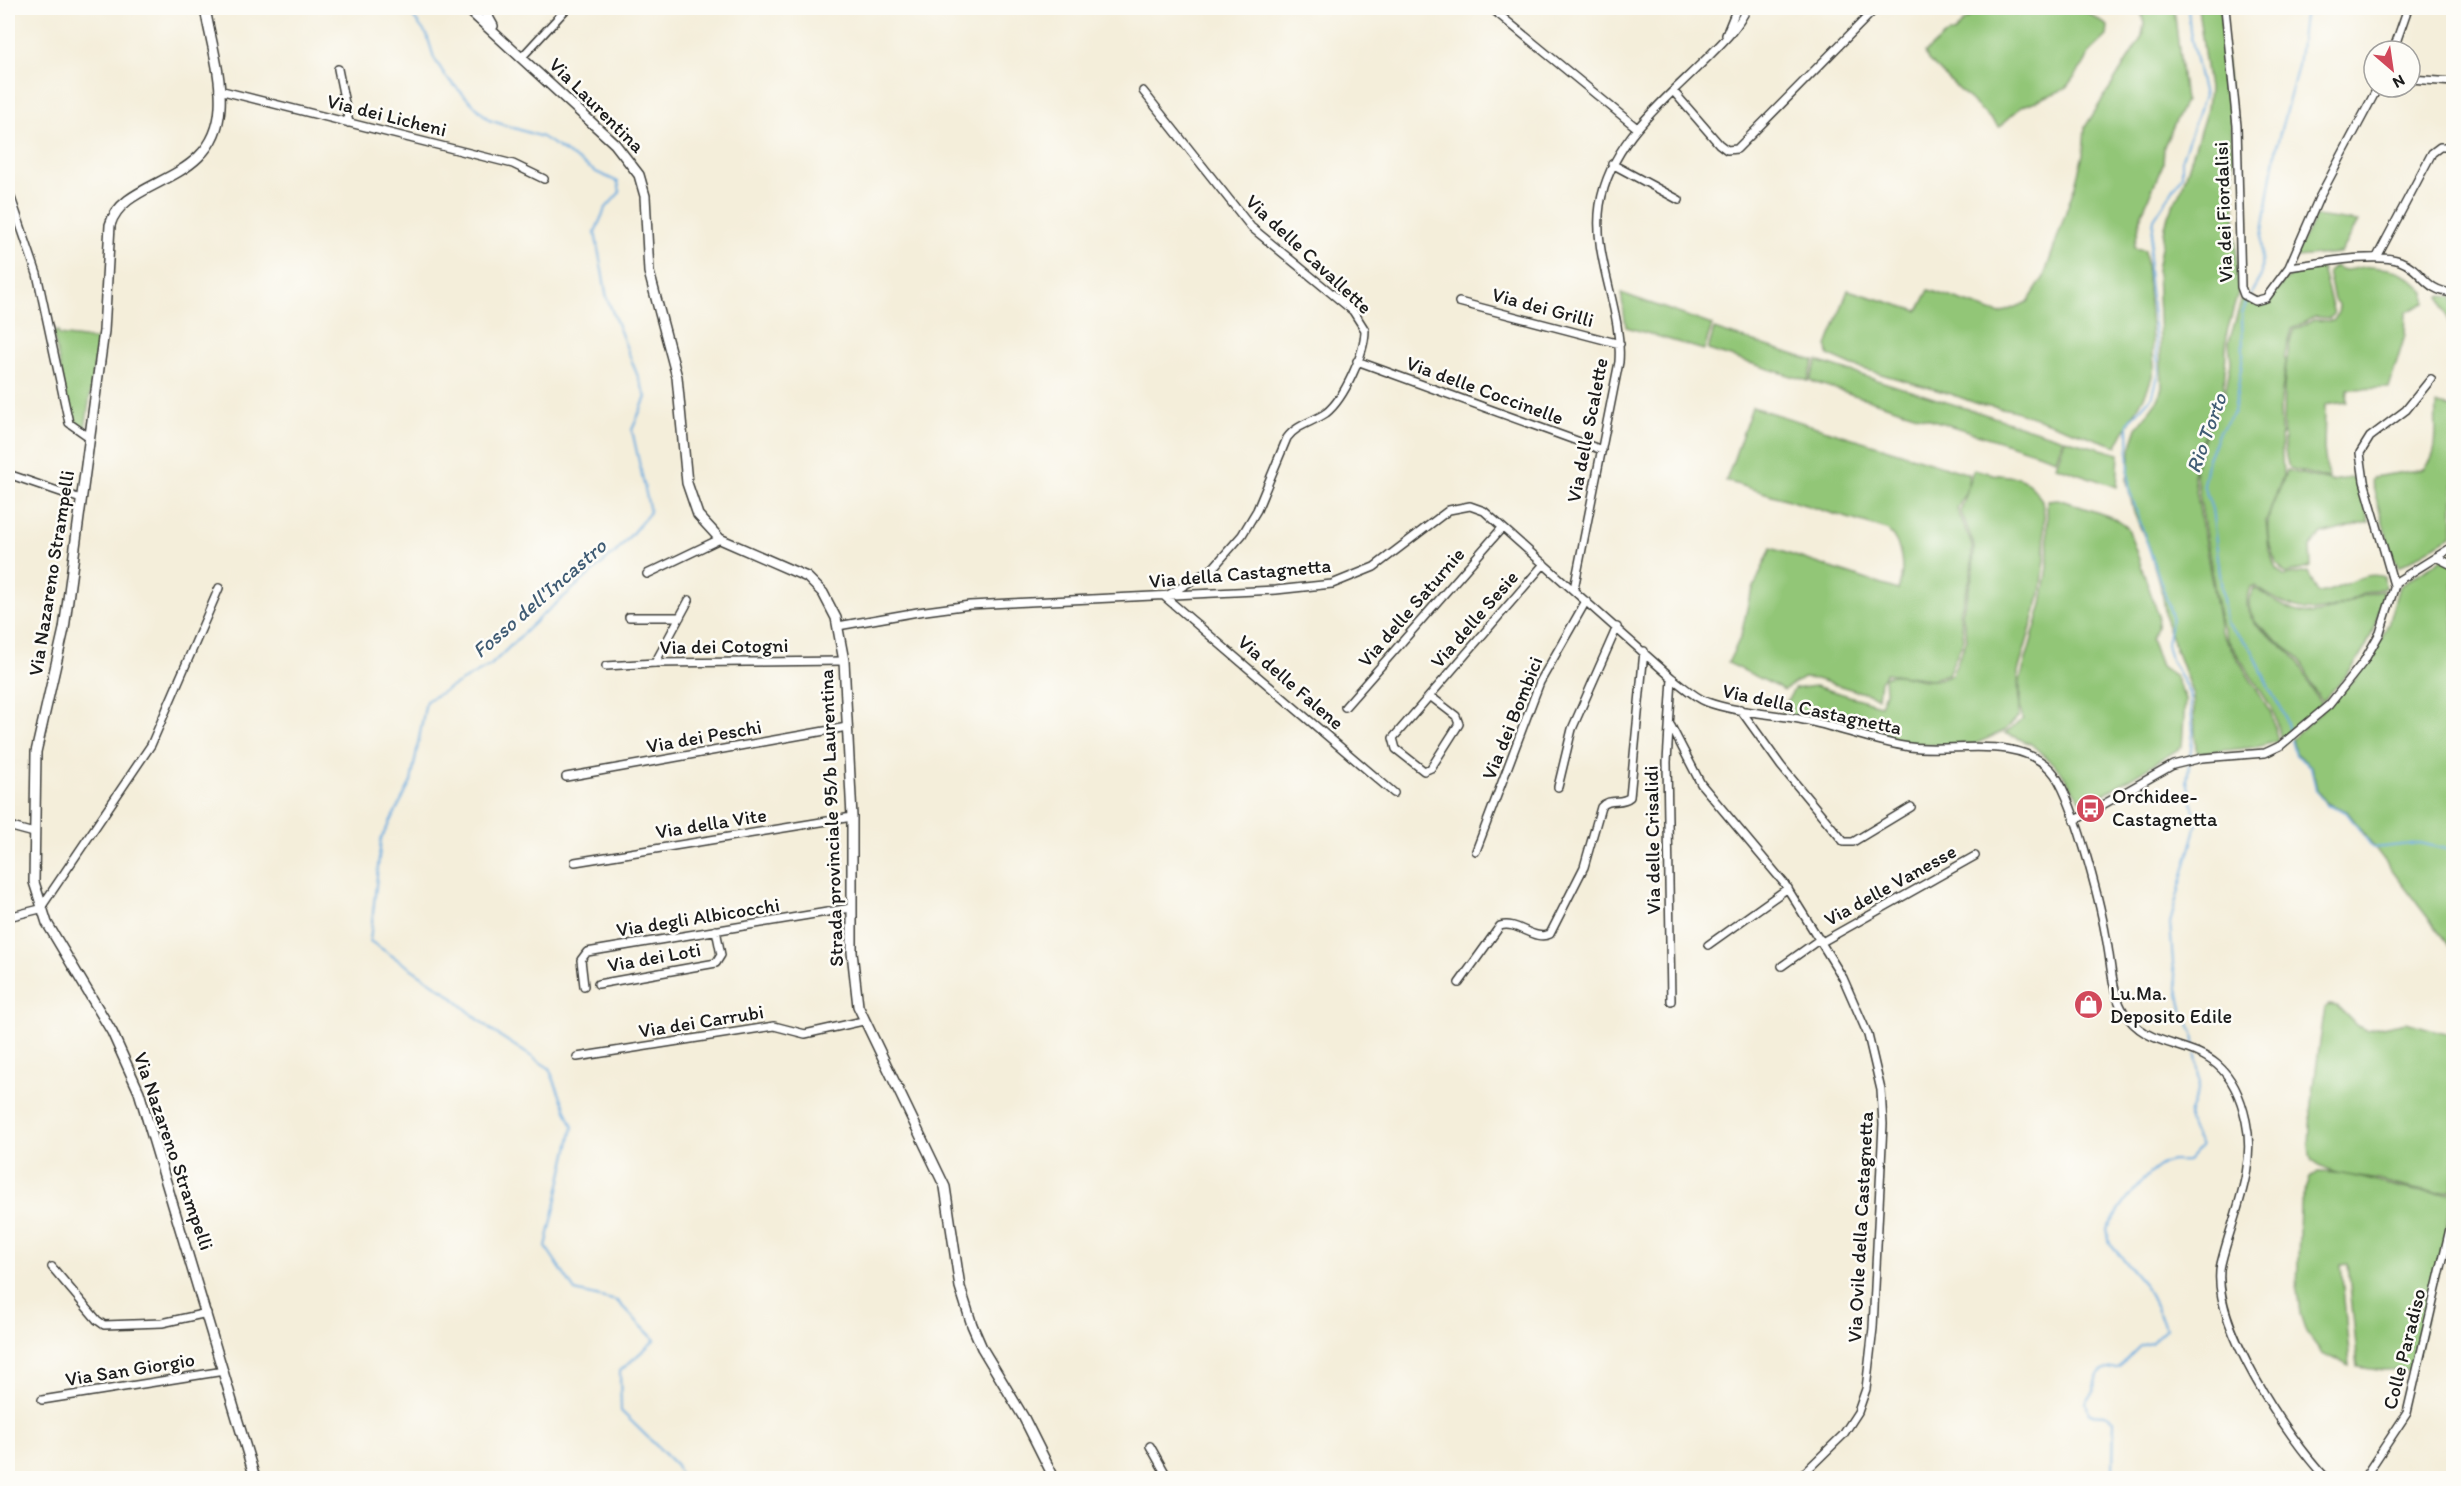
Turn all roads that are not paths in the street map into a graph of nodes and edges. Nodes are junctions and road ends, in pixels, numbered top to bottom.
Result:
1 (205, 8) edge
2 (482, 8) edge
3 (567, 8) edge
4 (1491, 8) edge
5 (1737, 8) edge
6 (1747, 8) edge
7 (1876, 8) edge
8 (2225, 8) edge
9 (2408, 8) edge
10 (468, 9) edge
11 (2396, 39) edge
12 (1725, 40) junction
13 (512, 48) junction
14 (522, 57) junction
15 (338, 69) dead end
16 (2422, 80) edge
17 (2454, 82) edge
18 (219, 90) junction
19 (1143, 91) dead end
20 (1674, 92) junction
21 (2372, 99) edge
22 (349, 123) junction
23 (1638, 128) junction
24 (2454, 147) edge
25 (1612, 164) junction
26 (544, 179) dead end
27 (8, 189) edge
28 (645, 196) joint
29 (1679, 200) dead end
30 (2377, 257) junction
31 (2289, 267) junction
32 (2454, 293) edge
33 (1459, 302) dead end
34 (1620, 344) junction
35 (1358, 361) junction
36 (2431, 379) dead end
37 (89, 437) junction
38 (1602, 450) junction
39 (8, 474) edge
40 (81, 499) junction
41 (1502, 528) junction
42 (720, 539) junction
43 (2454, 546) edge
44 (2436, 557) junction
45 (1544, 564) junction
46 (2454, 566) edge
47 (647, 574) dead end
48 (2394, 585) junction
49 (219, 588) dead end
50 (1574, 589) junction
51 (1166, 597) junction
52 (688, 600) dead end
53 (1586, 601) junction
54 (629, 617) dead end
55 (680, 617) junction
56 (838, 626) junction
57 (1617, 627) junction
58 (1644, 651) junction
59 (844, 661) junction
60 (655, 663) junction
61 (606, 666) dead end
62 (1672, 678) junction
63 (1430, 696) junction
64 (1345, 707) dead end
65 (1740, 709) junction
66 (1671, 726) junction
67 (847, 727) junction
68 (566, 777) dead end
69 (1558, 788) dead end
70 (1394, 793) dead end
71 (1911, 807) dead end
72 (852, 817) junction
73 (2074, 821) junction
74 (8, 826) edge
75 (34, 833) junction
76 (1476, 851) dead end
77 (1975, 856) dead end
78 (575, 862) dead end
79 (1788, 888) junction
80 (851, 908) junction
81 (40, 909) junction
82 (8, 917) edge
83 (716, 930) junction
84 (1821, 941) junction
85 (1708, 945) dead end
86 (1782, 966) dead end
87 (1459, 983) dead end
88 (598, 984) dead end
89 (584, 986) dead end
90 (1671, 1001) dead end
91 (864, 1021) junction
92 (577, 1057) dead end
93 (2453, 1216) edge
94 (52, 1267) dead end
95 (207, 1313) junction
96 (224, 1371) junction
97 (42, 1400) dead end
98 (1150, 1446) dead end
99 (255, 1479) edge
100 (1054, 1479) edge
101 (1168, 1479) edge
102 (1799, 1479) edge
103 (2326, 1479) edge
104 (2364, 1479) edge

1 - 18 main road, Via Nazareno Strampelli
2 - 10 main road
2 - 13 main road, Via Laurentina
3 - 14 street
4 - 23 street
5 - 12 street
6 - 12 street, Via delle Scalette
7 - 20 street
8 - 31 street, Via dei Fiordalisi
9 - 11 street
10 - 13 main road, Via Laurentina
12 - 20 street, Via delle Scalette
13 - 14 main road, Via Laurentina
14 - 28 main road, Via Laurentina
15 - 22 street
16 - 17 street
18 - 22 street, Via dei Licheni
18 - 37 main road, Via Nazareno Strampelli
19 - 35 street, Via delle Cavallette
20 - 23 street, Via delle Scalette
21 - 31 street, Via dei Fiordalisi
22 - 26 street, Via dei Licheni
23 - 25 street, Via delle Scalette
24 - 30 street
25 - 29 street
25 - 34 street, Via delle Scalette
27 - 37 street
28 - 42 main road, Strada provinciale 95/b Laurentina
30 - 31 street
30 - 32 street
33 - 34 street, Via dei Grilli
34 - 38 street, Via delle Scalette
35 - 38 street, Via delle Coccinelle
35 - 51 street, Via delle Cavallette
36 - 48 street
37 - 40 main road, Via Nazareno Strampelli
38 - 50 street, Via delle Scalette
39 - 40 street
40 - 75 main road, Via Nazareno Strampelli
41 - 45 street, Via della Castagnetta
41 - 51 street, Via della Castagnetta
41 - 64 street, Via delle Saturnie
42 - 47 street
42 - 56 main road, Strada provinciale 95/b Laurentina
43 - 44 street
44 - 46 street
44 - 48 street
45 - 50 street, Via della Castagnetta
45 - 63 street, Via delle Sesie
48 - 73 street
49 - 81 street
50 - 53 street, Via della Castagnetta
51 - 56 street, Via della Castagnetta
51 - 70 street, Via delle Falene
52 - 55 street
53 - 57 street, Via della Castagnetta
53 - 76 street, Via dei Bombici
54 - 55 street
55 - 60 street
56 - 59 main road, Strada provinciale 95/b Laurentina
57 - 58 street, Via della Castagnetta
57 - 69 street
58 - 62 street, Via della Castagnetta
58 - 87 street
59 - 60 street, Via dei Cotogni
59 - 67 main road, Strada provinciale 95/b Laurentina
60 - 61 street, Via dei Cotogni
62 - 65 street, Via della Castagnetta
62 - 66 street, Via delle Crisalidi
63 - 63 street, Via delle Sesie
65 - 71 street
65 - 73 street, Via della Castagnetta
66 - 79 street, Via Ovile della Castagnetta
66 - 90 street, Via delle Crisalidi
67 - 68 street, Via dei Peschi
67 - 72 main road, Strada provinciale 95/b Laurentina
72 - 78 street, Via della Vite
72 - 80 main road, Strada provinciale 95/b Laurentina
73 - 103 street, Via della Castagnetta
74 - 75 street
75 - 81 main road, Via Nazareno Strampelli
77 - 84 street, Via delle Vanesse
79 - 84 street, Via Ovile della Castagnetta
79 - 85 street
80 - 83 street, Via degli Albicocchi
80 - 91 main road, Strada provinciale 95/b Laurentina
81 - 82 street
81 - 95 main road, Via Nazareno Strampelli
83 - 88 street, Via dei Loti
83 - 89 street, Via degli Albicocchi
84 - 86 street, Via delle Vanesse
84 - 102 street, Via Ovile della Castagnetta
91 - 92 street, Via dei Carrubi
91 - 100 main road, Strada provinciale 95/b Laurentina
93 - 104 street, Colle Paradiso
94 - 95 street
95 - 96 main road, Via Nazareno Strampelli
96 - 97 street, Via San Giorgio
96 - 99 main road, Via Nazareno Strampelli
98 - 101 street

